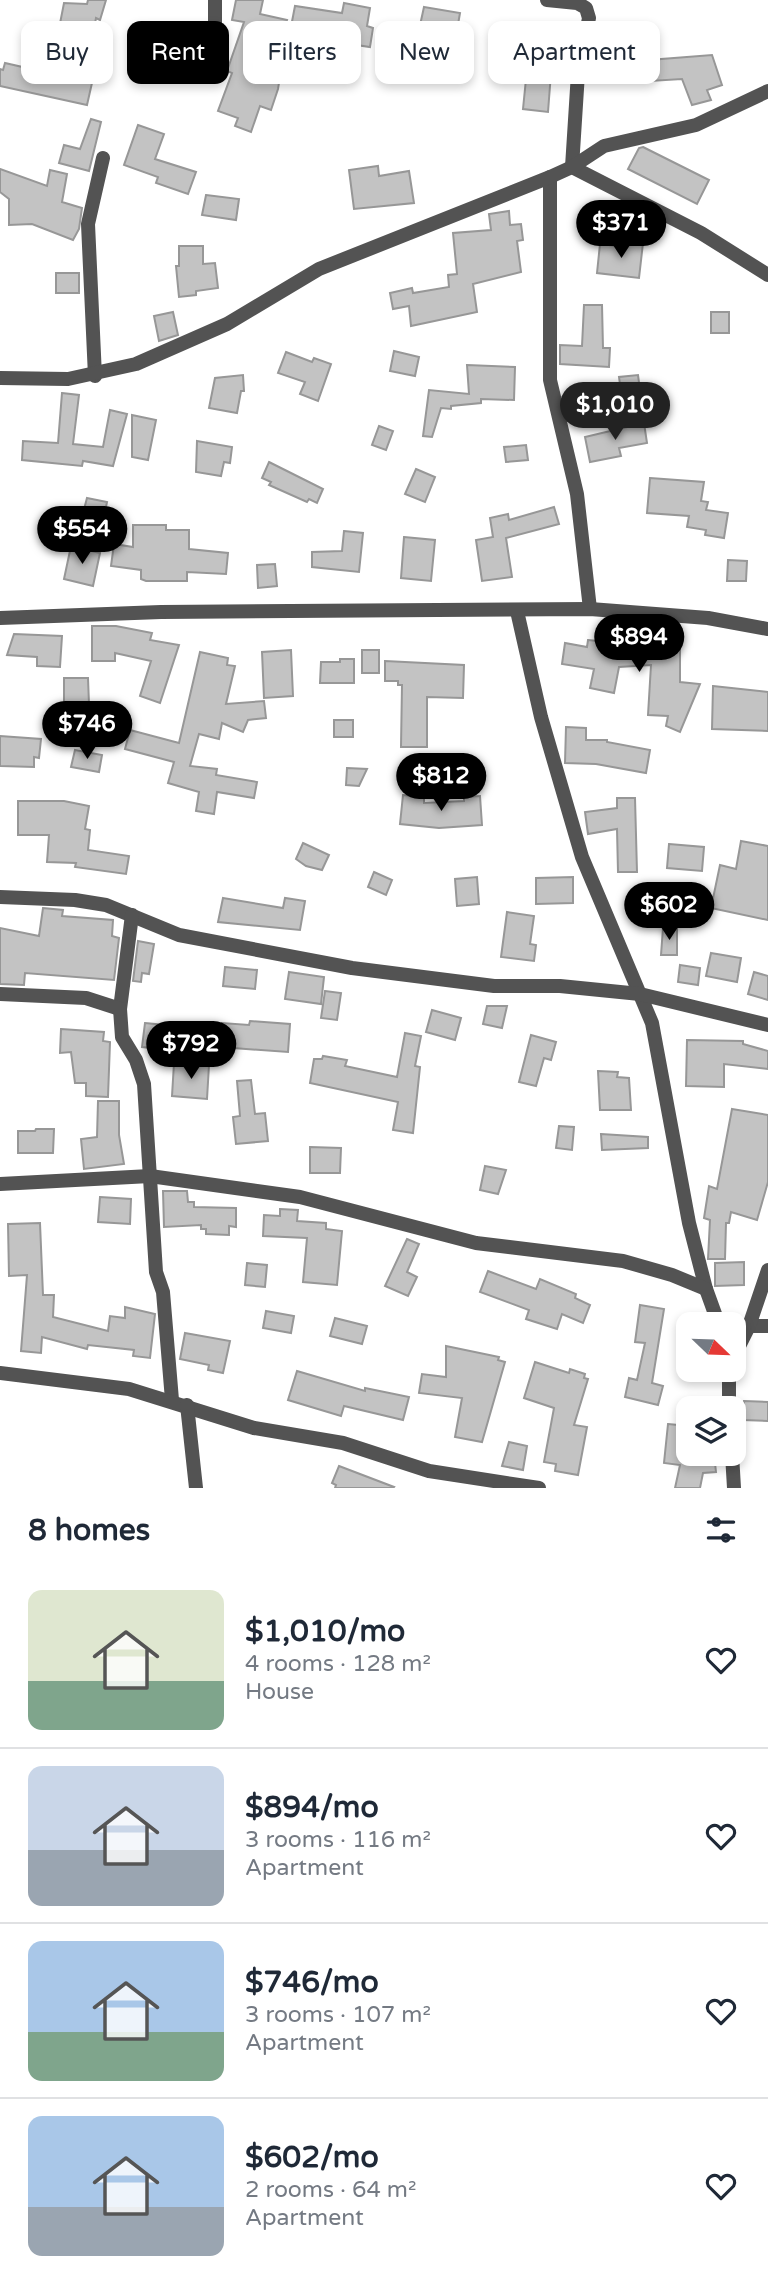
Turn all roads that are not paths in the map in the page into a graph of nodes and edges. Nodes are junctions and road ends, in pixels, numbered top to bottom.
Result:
1 (215, 0) edge
2 (547, 0) edge
3 (592, 0) edge
4 (589, 18) junction
5 (215, 21) edge
6 (768, 91) edge
7 (103, 158) dead end
8 (572, 167) junction
9 (550, 177) junction
10 (768, 275) edge
11 (95, 376) junction
12 (0, 378) edge
13 (590, 609) junction
14 (517, 611) junction
15 (0, 618) edge
16 (768, 629) edge
17 (0, 897) edge
18 (132, 915) junction
19 (0, 994) edge
20 (640, 994) junction
21 (120, 1009) junction
22 (768, 1025) edge
23 (150, 1176) junction
24 (0, 1184) edge
25 (768, 1270) edge
26 (706, 1289) junction
27 (714, 1312) edge
28 (749, 1326) junction
29 (768, 1326) edge
30 (746, 1332) edge
31 (0, 1373) edge
32 (172, 1400) junction
33 (187, 1405) junction
34 (733, 1466) edge
35 (195, 1488) edge
36 (539, 1488) edge
37 (734, 1488) edge

1 - 5 street
2 - 4 street
3 - 4 street
4 - 8 street
6 - 8 street
7 - 11 street
8 - 9 street
8 - 10 street
9 - 11 street
9 - 13 street
11 - 12 street
13 - 14 street
13 - 16 street
14 - 15 street
14 - 20 street
17 - 18 street
18 - 20 street
18 - 21 street
19 - 21 street
20 - 22 street
20 - 26 street
21 - 23 street
23 - 24 street
23 - 26 street
23 - 32 street
25 - 28 street
26 - 27 street
28 - 29 street
28 - 30 street
31 - 32 street
32 - 33 street
33 - 35 street
33 - 36 street
34 - 37 street

